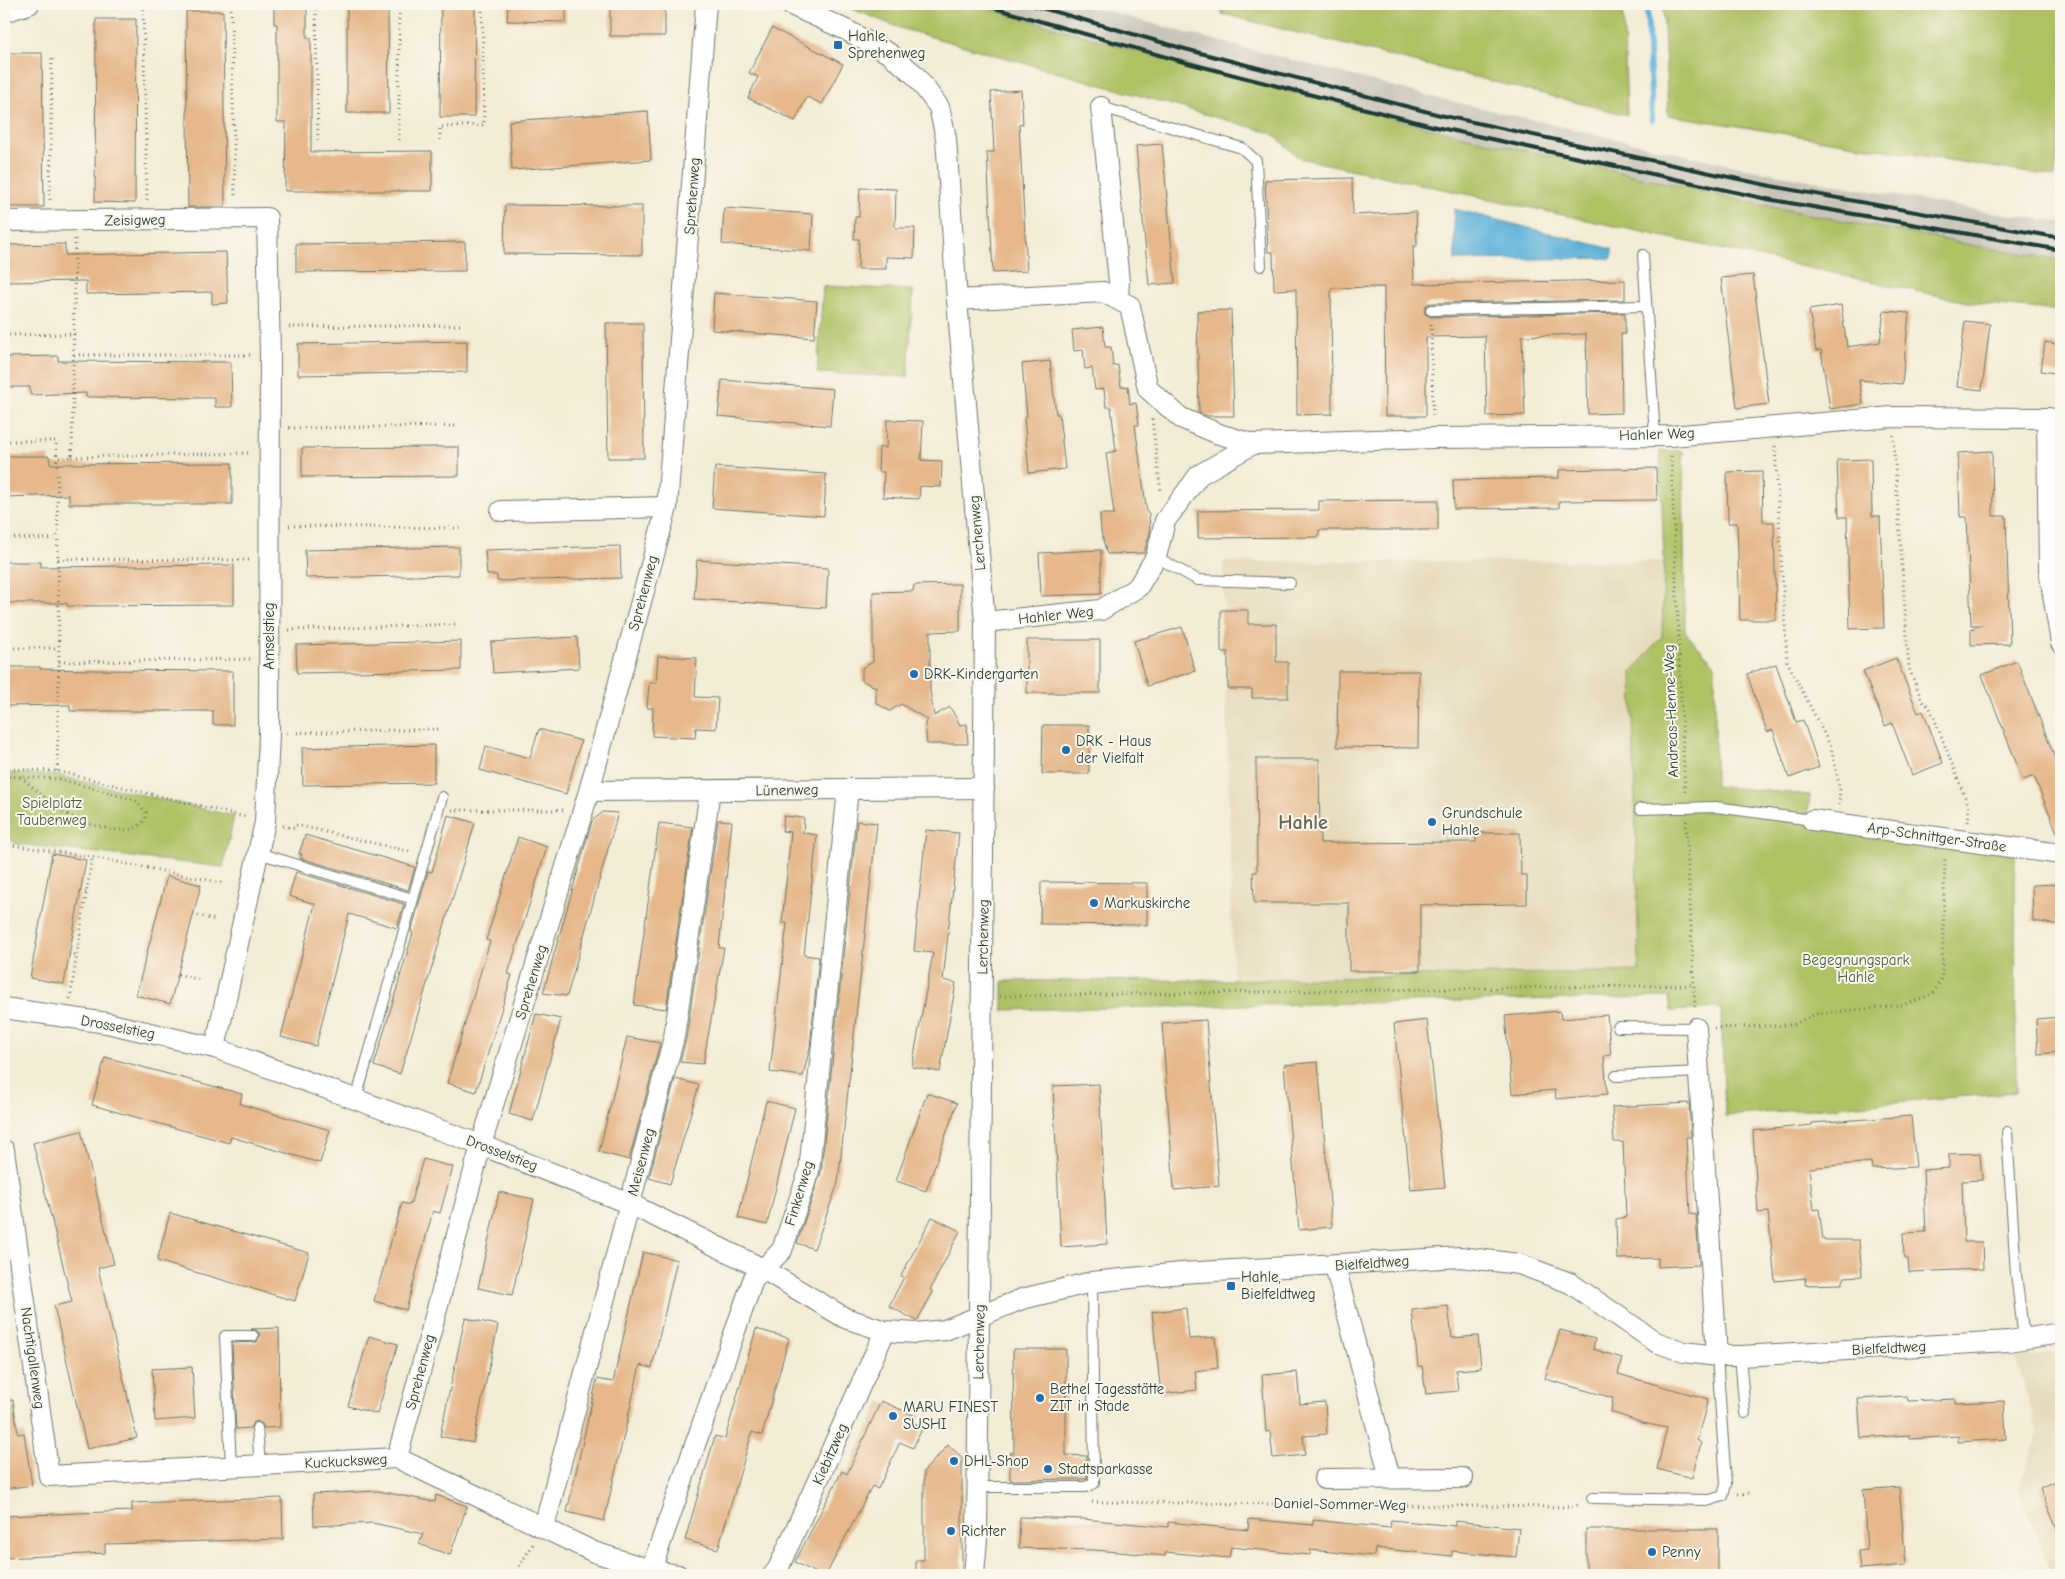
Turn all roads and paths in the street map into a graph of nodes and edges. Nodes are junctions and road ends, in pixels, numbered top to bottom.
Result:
1 (29, 4) edge
2 (143, 4) edge
3 (232, 4) edge
4 (316, 4) edge
5 (400, 4) edge
6 (482, 4) edge
7 (706, 4) edge
8 (789, 4) edge
9 (4, 12) edge
10 (52, 56) dead end
11 (1101, 107) joint
12 (440, 140) dead end
13 (400, 141) dead end
14 (318, 143) dead end
15 (267, 218) joint
16 (235, 219) junction
17 (147, 220) junction
18 (4, 221) edge
19 (49, 221) junction
20 (75, 221) junction
21 (1643, 255) dead end
22 (1261, 266) dead end
23 (1118, 299) junction
24 (957, 300) junction
25 (1646, 306) junction
26 (1431, 310) joint
27 (463, 325) dead end
28 (269, 327) junction
29 (74, 334) junction
30 (4, 335) edge
31 (74, 355) junction
32 (270, 356) junction
33 (1148, 389) junction
34 (1892, 417) junction
35 (2054, 419) edge
36 (458, 426) dead end
37 (1774, 426) junction
38 (269, 428) junction
39 (1663, 436) junction
40 (1433, 438) junction
41 (4, 441) edge
42 (1253, 444) junction
43 (269, 452) junction
44 (72, 457) junction
45 (57, 458) junction
46 (667, 507) junction
47 (501, 511) dead end
48 (1165, 521) junction
49 (269, 526) junction
50 (463, 528) dead end
51 (4, 538) edge
52 (58, 539) junction
53 (1156, 557) junction
54 (58, 559) junction
55 (269, 560) junction
56 (1290, 583) dead end
57 (985, 622) junction
58 (456, 624) dead end
59 (269, 631) junction
60 (2061, 639) edge
61 (4, 648) edge
62 (59, 648) junction
63 (269, 659) junction
64 (59, 662) junction
65 (439, 729) dead end
66 (269, 734) junction
67 (4, 769) edge
68 (57, 771) junction
69 (4, 776) edge
70 (21, 777) junction
71 (984, 788) junction
72 (848, 789) junction
73 (710, 791) junction
74 (442, 798) dead end
75 (586, 800) junction
76 (1686, 808) junction
77 (1640, 809) dead end
78 (439, 810) junction
79 (1812, 820) joint
80 (265, 822) junction
81 (1836, 824) junction
82 (296, 825) dead end
83 (1945, 838) junction
84 (1966, 841) junction
85 (4, 844) edge
86 (258, 853) junction
87 (2061, 854) edge
88 (425, 855) junction
89 (92, 857) junction
90 (224, 883) dead end
91 (80, 892) dead end
92 (87, 894) junction
93 (413, 899) junction
94 (193, 914) dead end
95 (215, 920) dead end
96 (69, 954) dead end
97 (77, 954) junction
98 (178, 974) dead end
99 (200, 980) dead end
100 (1694, 985) junction
101 (982, 996) junction
102 (4, 1008) edge
103 (67, 1017) junction
104 (1618, 1027) dead end
105 (1696, 1028) junction
106 (215, 1048) junction
107 (1699, 1072) junction
108 (1616, 1076) dead end
109 (356, 1099) junction
110 (2007, 1132) dead end
111 (481, 1144) junction
112 (4, 1150) edge
113 (630, 1204) junction
114 (1334, 1266) junction
115 (763, 1269) junction
116 (1092, 1282) junction
117 (979, 1316) junction
118 (885, 1331) junction
119 (2061, 1333) edge
120 (253, 1336) dead end
121 (2024, 1339) junction
122 (1717, 1356) junction
123 (1740, 1356) junction
124 (1745, 1413) dead end
125 (258, 1428) dead end
126 (397, 1458) junction
127 (260, 1465) junction
128 (231, 1467) junction
129 (49, 1476) joint
130 (1324, 1478) dead end
131 (1390, 1478) junction
132 (1463, 1478) dead end
133 (977, 1487) junction
134 (1592, 1498) joint
135 (1087, 1502) dead end
136 (544, 1527) junction
137 (976, 1538) junction
138 (651, 1570) junction
139 (514, 1575) edge
140 (678, 1575) edge
141 (773, 1575) edge
142 (974, 1575) edge
143 (985, 1575) edge

1 - 9 street
2 - 17 path
3 - 16 path
4 - 14 path
5 - 13 path
6 - 12 path
7 - 46 street, Sprehenweg
8 - 24 street, Lerchenweg
10 - 19 path
11 - 22 lane
11 - 23 street
15 - 16 street, Zeisigweg
15 - 28 street, Amselstieg
16 - 17 street, Zeisigweg
17 - 20 street, Zeisigweg
18 - 19 street, Zeisigweg
19 - 20 street, Zeisigweg
20 - 29 path
21 - 25 lane
23 - 24 street
23 - 33 street
24 - 57 street, Lerchenweg
25 - 26 lane
25 - 39 lane
26 - 40 path
27 - 28 path
28 - 32 street, Amselstieg
29 - 30 path
29 - 31 path
31 - 32 path
31 - 44 path
32 - 38 street, Amselstieg
33 - 42 street, Hahler Weg
33 - 48 path
34 - 35 street, Hahler Weg
34 - 37 street, Hahler Weg
34 - 84 path
35 - 60 street
36 - 38 path
37 - 39 street, Hahler Weg
37 - 81 path
38 - 43 street, Amselstieg
39 - 40 street, Hahler Weg
39 - 76 path, Andreas-Henne-Weg
40 - 42 street, Hahler Weg
41 - 45 path
42 - 48 street, Hahler Weg
43 - 44 path
43 - 49 street, Amselstieg
44 - 45 path
45 - 52 path
46 - 47 street
46 - 75 street, Sprehenweg
48 - 53 street, Hahler Weg
49 - 50 path
49 - 55 street, Amselstieg
51 - 52 path
52 - 54 path
53 - 56 lane
53 - 57 street, Hahler Weg
54 - 55 path
54 - 62 path
55 - 59 street, Amselstieg
57 - 71 street, Lerchenweg
58 - 59 path
59 - 63 street, Amselstieg
61 - 62 path
62 - 64 path
63 - 64 path
63 - 66 street, Amselstieg
64 - 68 path
65 - 66 path
66 - 80 street, Amselstieg
67 - 68 path
68 - 80 path
69 - 70 path
70 - 70 path
71 - 72 street, Lünenweg
71 - 101 street, Lerchenweg
72 - 73 street, Lünenweg
72 - 115 street, Finkenweg
73 - 75 street, Lünenweg
73 - 113 street, Meisenweg
74 - 78 lane
75 - 78 path
75 - 111 street, Sprehenweg
76 - 77 lane
76 - 79 lane
76 - 100 path, Andreas-Henne-Weg
78 - 88 lane
79 - 81 street, Arp-Schnittger-Straße
80 - 86 street, Amselstieg
81 - 83 street, Arp-Schnittger-Straße
82 - 88 path
83 - 84 street, Arp-Schnittger-Straße
83 - 105 path
84 - 87 street, Arp-Schnittger-Straße
85 - 89 path
86 - 93 lane
86 - 106 street, Amselstieg
88 - 93 lane
89 - 90 path
89 - 92 path
91 - 92 path
92 - 97 path
93 - 109 lane
94 - 95 path
96 - 97 path
97 - 103 path
98 - 99 path
100 - 101 path
100 - 105 path, Andreas-Henne-Weg
101 - 117 street, Lerchenweg
102 - 103 street, Drosselstieg
103 - 106 street, Drosselstieg
104 - 105 lane
105 - 107 street
106 - 109 street, Drosselstieg
107 - 108 lane
107 - 122 street
109 - 111 street, Drosselstieg
110 - 121 lane
111 - 113 street, Drosselstieg
111 - 126 street, Sprehenweg
112 - 129 street, Nachtigallenweg
113 - 115 street, Drosselstieg
113 - 136 street, Meisenweg
114 - 116 street, Bielfeldtweg
114 - 122 street, Bielfeldtweg
114 - 131 street, Daniel-Sommer-Weg
115 - 118 street, Drosselstieg
115 - 138 street, Finkenweg
116 - 117 street, Bielfeldtweg
116 - 133 lane
117 - 118 street, Drosselstieg
117 - 133 street, Lerchenweg
118 - 141 street, Kiebitzweg
119 - 121 street, Bielfeldtweg
120 - 128 lane
121 - 123 street, Bielfeldtweg
122 - 123 street, Bielfeldtweg
122 - 134 lane
123 - 124 lane
125 - 127 lane
126 - 127 street, Kuckucksweg
126 - 136 street, Kuckucksweg
127 - 128 street, Kuckucksweg
128 - 129 street, Kuckucksweg
130 - 131 street, Daniel-Sommer-Weg
131 - 132 street, Daniel-Sommer-Weg
133 - 137 street, Lerchenweg
134 - 135 path, Daniel-Sommer-Weg
136 - 138 street, Kuckucksweg
136 - 139 path
137 - 142 street, Lerchenweg
137 - 143 lane
138 - 140 street, Kuckucksweg

